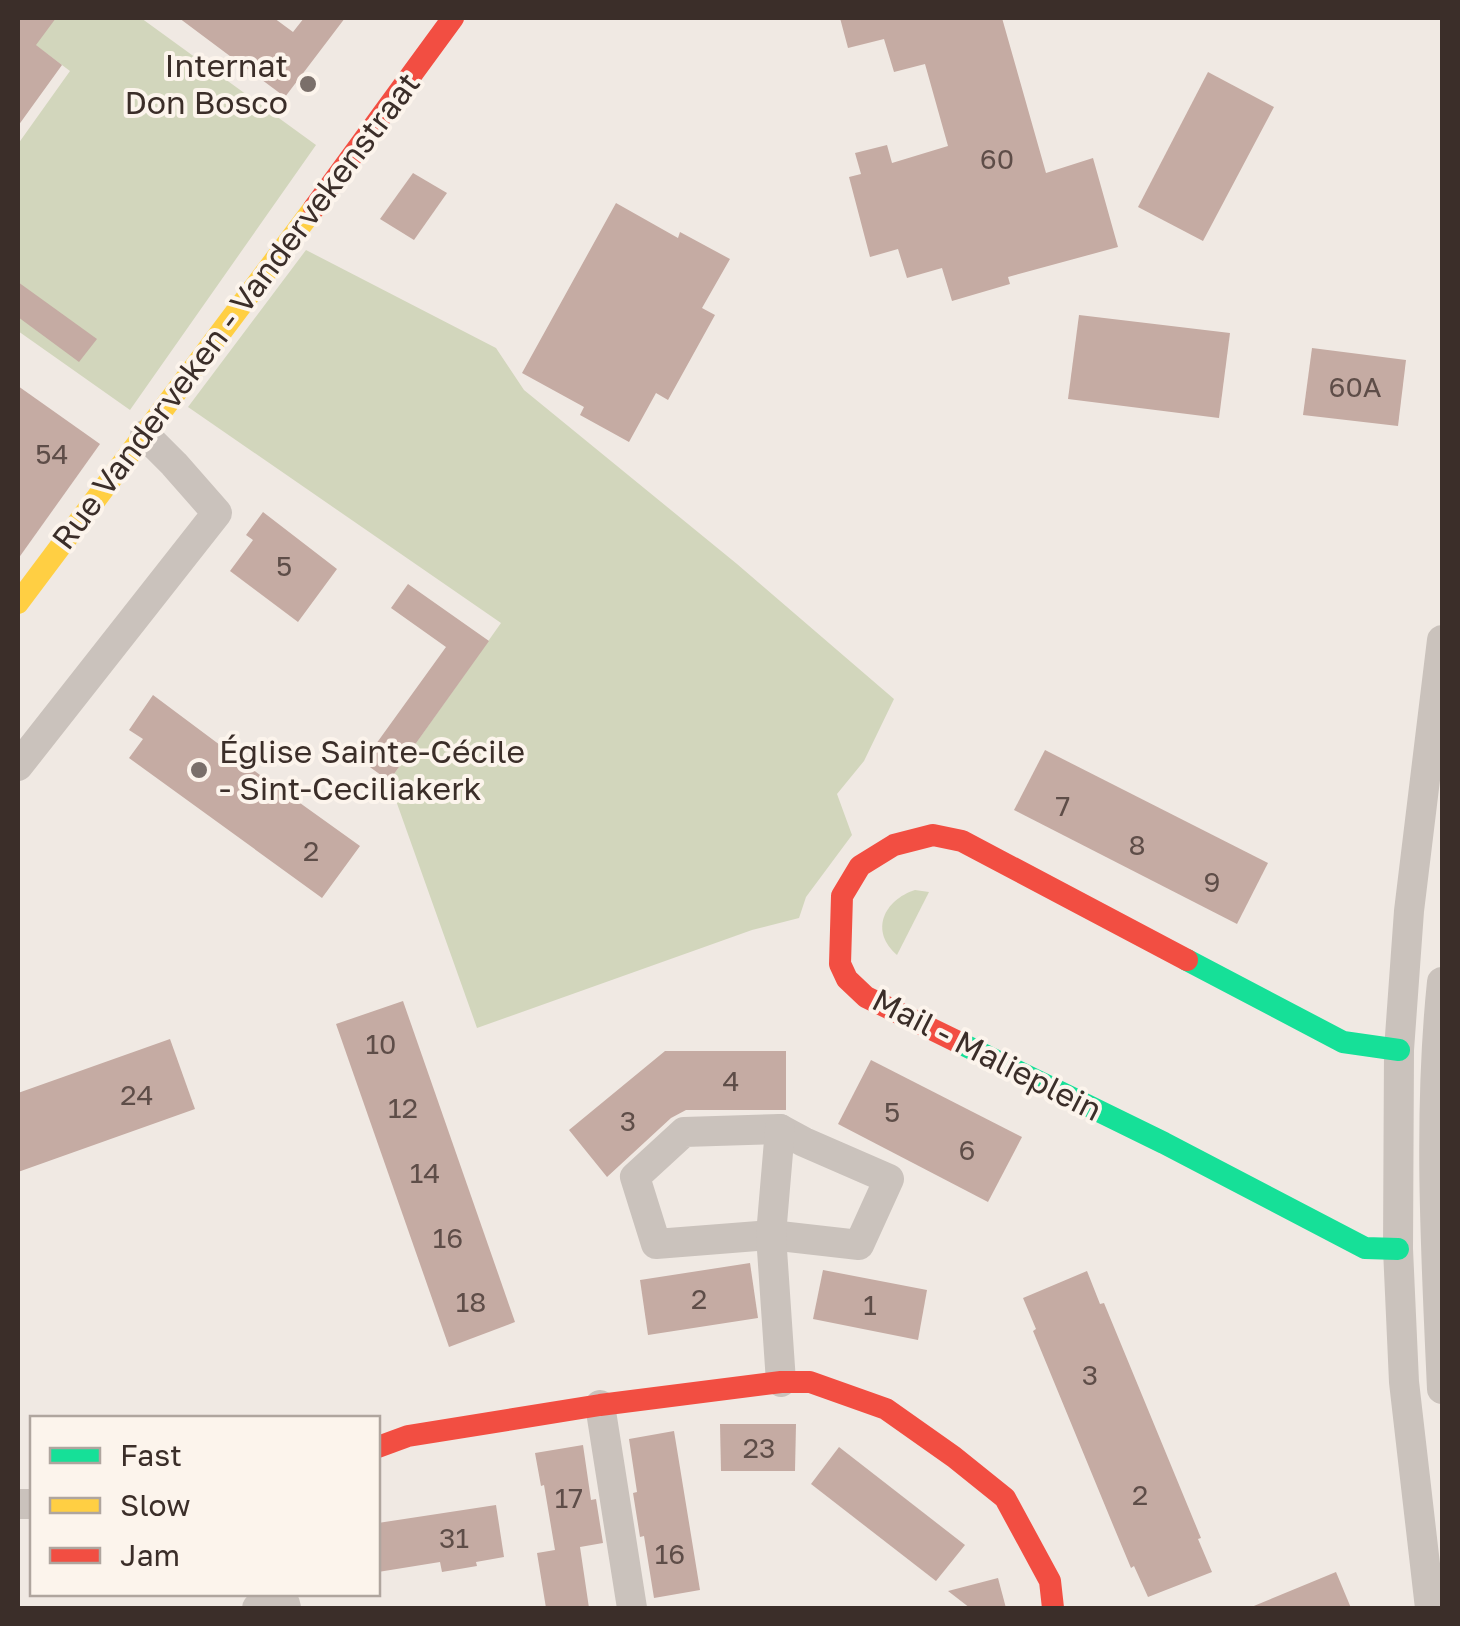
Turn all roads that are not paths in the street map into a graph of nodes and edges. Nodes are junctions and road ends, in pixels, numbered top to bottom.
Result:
1 (453, 18) edge
2 (145, 435) junction
3 (18, 604) edge
4 (1442, 640) edge
5 (18, 766) edge
6 (1442, 982) edge
7 (1399, 1050) junction
8 (780, 1129) junction
9 (771, 1235) junction
10 (1398, 1249) junction
11 (1442, 1348) edge
12 (1403, 1350) junction
13 (781, 1382) junction
14 (1442, 1390) edge
15 (600, 1406) junction
16 (380, 1446) edge
17 (632, 1608) edge
18 (1053, 1608) edge
19 (1430, 1608) edge

1 - 2 street, Rue Vanderveken - Vandervekenstraat
2 - 3 street, Rue Vanderveken - Vandervekenstraat
2 - 5 street
4 - 7 street
6 - 11 street
7 - 10 street
7 - 10 street, Mail - Malieplein
8 - 9 street
8 - 9 street
8 - 9 street
9 - 13 street
10 - 12 street
11 - 12 street
11 - 14 street
12 - 19 street
13 - 15 street
13 - 18 street
15 - 16 street
15 - 17 street

